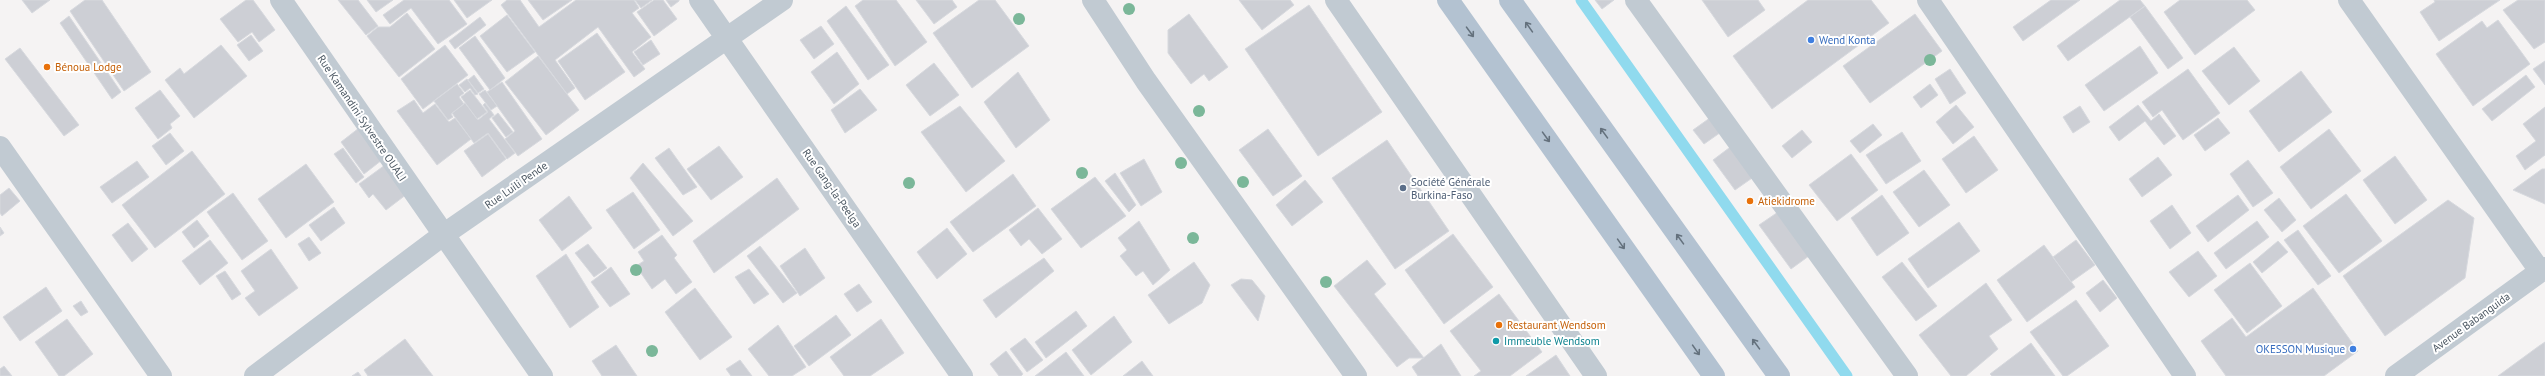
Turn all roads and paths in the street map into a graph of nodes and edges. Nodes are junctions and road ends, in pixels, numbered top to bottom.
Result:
1 (281, 0) edge
2 (700, 0) edge
3 (782, 0) edge
4 (1093, 0) edge
5 (1336, 0) edge
6 (1448, 0) edge
7 (1510, 0) edge
8 (1636, 0) edge
9 (1928, 0) edge
10 (2349, 0) edge
11 (728, 38) junction
12 (0, 147) edge
13 (443, 235) junction
14 (2542, 270) edge
15 (161, 376) edge
16 (255, 376) edge
17 (542, 376) edge
18 (962, 376) edge
19 (1356, 376) edge
20 (1596, 376) edge
21 (1714, 376) edge
22 (1778, 376) edge
23 (1907, 376) edge
24 (2185, 376) edge
25 (2396, 376) edge

1 - 13 street, Rue Kamandini Sylvestre OUALI
2 - 11 street, Rue Gang-la-Peelga
3 - 11 street, Rue Luili Pende
4 - 19 street
5 - 20 street
6 -> 21 main road
22 -> 7 main road
8 - 23 street
9 - 24 street
10 - 14 street
11 - 13 street, Rue Luili Pende
11 - 18 street, Rue Gang-la-Peelga
12 - 15 street
13 - 16 street, Rue Luili Pende
13 - 17 street, Rue Kamandini Sylvestre OUALI
14 - 25 street, Avenue Babanguida

